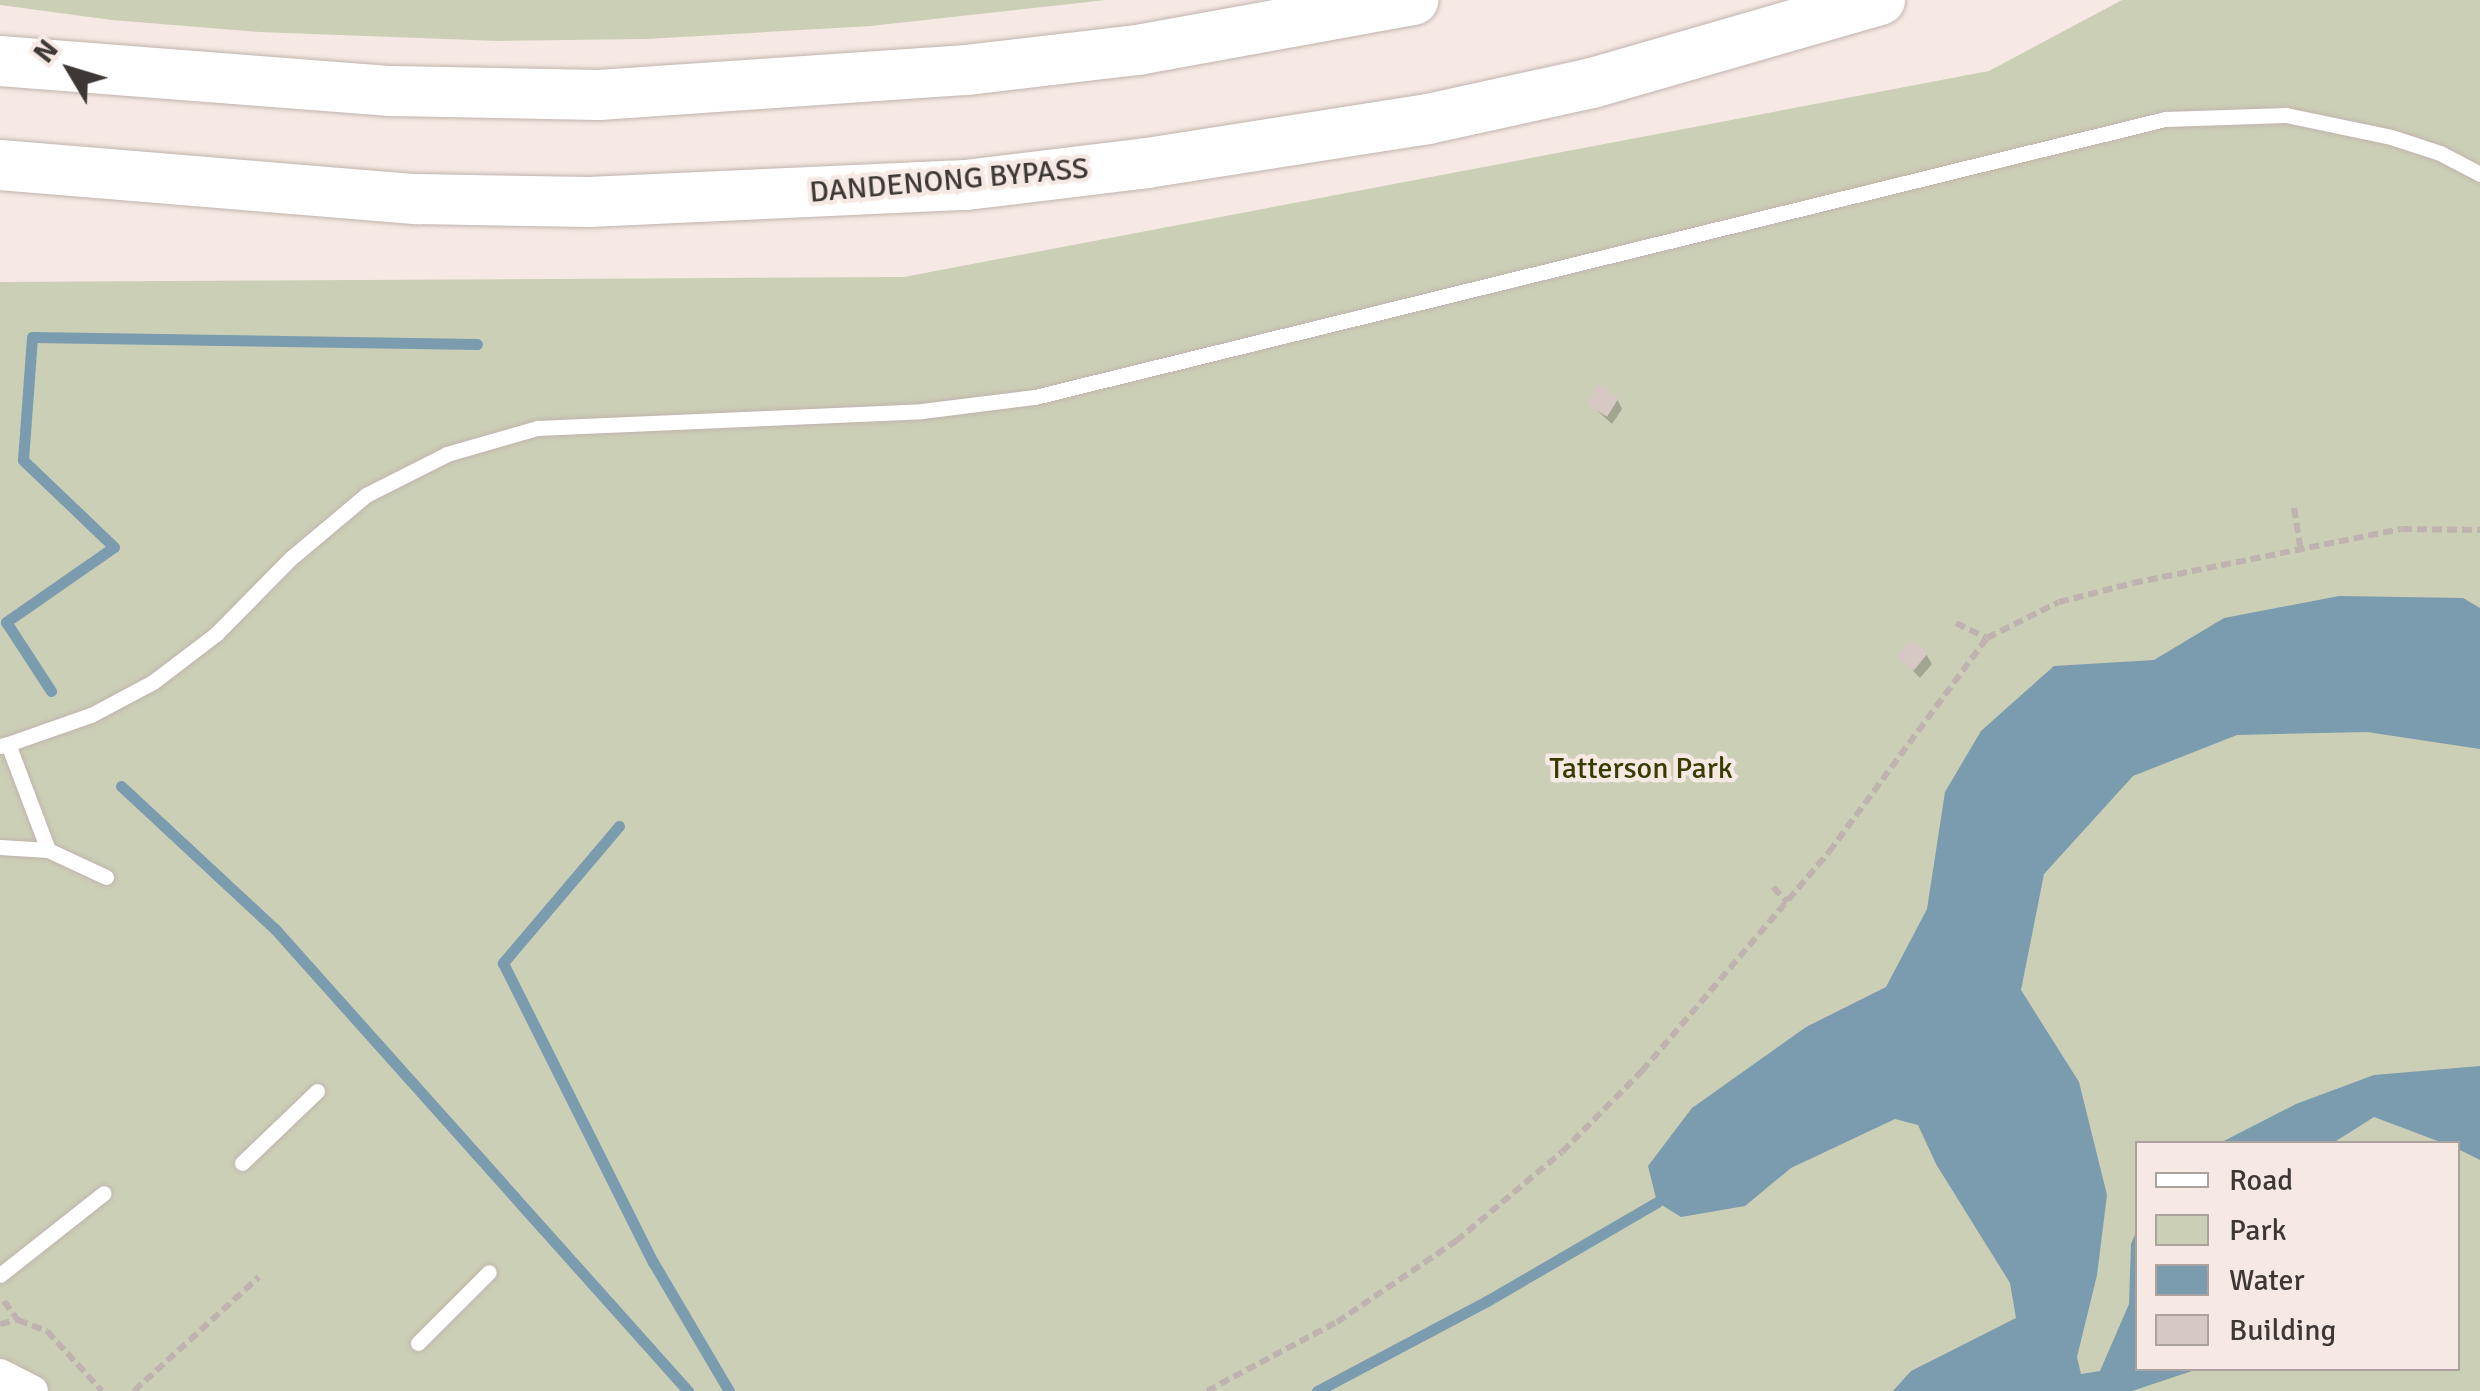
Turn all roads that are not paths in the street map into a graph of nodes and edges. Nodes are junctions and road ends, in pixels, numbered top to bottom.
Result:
1 (1414, 0) edge
2 (1880, 0) edge
3 (0, 62) edge
4 (0, 166) edge
5 (2480, 174) edge
6 (4, 745) edge
7 (0, 846) edge
8 (48, 850) junction
9 (106, 877) dead end
10 (317, 1091) dead end
11 (242, 1162) dead end
12 (104, 1192) dead end
13 (489, 1272) dead end
14 (0, 1275) edge
15 (418, 1342) dead end
16 (0, 1374) edge
17 (33, 1391) edge

1 - 3 highway
2 - 4 highway, DANDENONG BYPASS
5 - 6 lane
6 - 8 lane
7 - 8 lane
8 - 9 lane
10 - 11 lane
12 - 14 lane
13 - 15 lane
16 - 17 street

